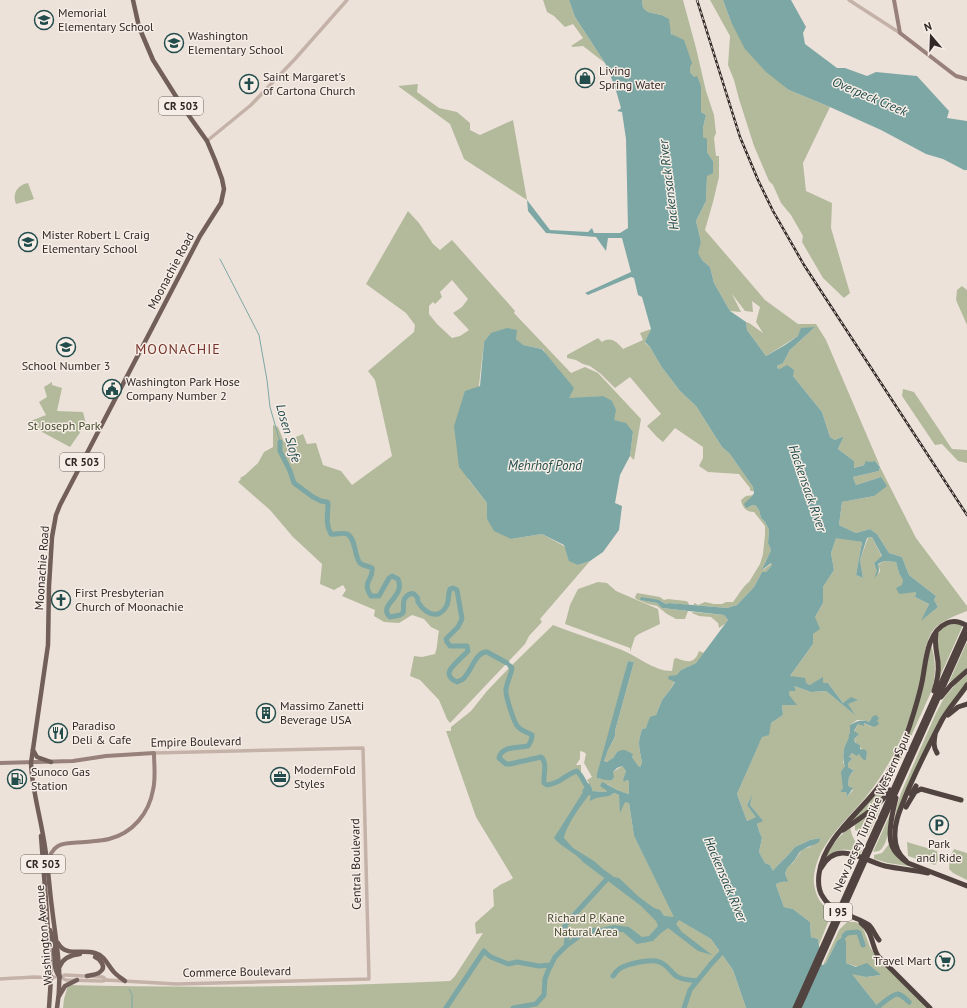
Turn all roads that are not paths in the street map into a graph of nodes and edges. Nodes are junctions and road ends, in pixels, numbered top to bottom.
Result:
1 (133, 0) edge
2 (347, 0) edge
3 (849, 0) edge
4 (894, 0) edge
5 (900, 33) junction
6 (967, 79) edge
7 (207, 141) junction
8 (967, 626) edge
9 (937, 631) junction
10 (967, 634) edge
11 (960, 644) junction
12 (967, 671) edge
13 (967, 685) edge
14 (967, 704) edge
15 (926, 716) junction
16 (937, 729) junction
17 (923, 731) junction
18 (32, 748) junction
19 (363, 748) joint
20 (154, 753) junction
21 (937, 753) dead end
22 (906, 761) junction
23 (51, 762) junction
24 (0, 763) edge
25 (30, 763) junction
26 (904, 774) junction
27 (916, 786) dead end
28 (961, 800) dead end
29 (906, 806) junction
30 (39, 812) junction
31 (882, 818) junction
32 (896, 828) junction
33 (833, 841) junction
34 (906, 861) junction
35 (48, 870) junction
36 (819, 875) junction
37 (946, 878) junction
38 (966, 886) edge
39 (848, 915) junction
40 (47, 916) junction
41 (879, 940) dead end
42 (57, 941) junction
43 (59, 968) junction
44 (86, 976) junction
45 (60, 977) junction
46 (51, 978) junction
47 (0, 979) edge
48 (369, 979) joint
49 (77, 980) junction
50 (106, 980) junction
51 (125, 981) junction
52 (58, 997) junction
53 (48, 1008) edge
54 (57, 1008) edge
55 (795, 1008) edge
56 (799, 1008) edge
57 (930, 1008) edge

1 - 7 main road, CR 503
2 - 7 street
3 - 5 street
4 - 5 main road
5 - 6 main road
7 - 18 main road, Moonachie Road / CR 503
8 - 9 highway
8 - 11 highway, New Jersey Turnpike Western Spur / I 95
9 - 15 highway
9 - 33 highway
10 - 11 highway, New Jersey Turnpike Western Spur / I 95
11 - 15 highway, New Jersey Turnpike Western Spur / I 95
11 - 17 highway, New Jersey Turnpike Western Spur / I 95
12 - 17 highway
13 - 16 highway
14 - 16 highway
15 - 22 highway, New Jersey Turnpike Western Spur / I 95
16 - 21 highway
16 - 32 highway
17 - 26 highway, New Jersey Turnpike Western Spur / I 95
18 - 23 main road
18 - 25 main road, Moonachie Road / CR 503
19 - 20 street, Empire Boulevard
19 - 48 street, Central Boulevard
20 - 23 main road, Empire Boulevard
20 - 35 main road
22 - 31 highway, New Jersey Turnpike Western Spur / I 95
22 - 33 highway
23 - 25 main road, Empire Boulevard
24 - 25 main road, Empire Boulevard
25 - 30 main road, Washington Avenue / CR 503
26 - 31 highway, New Jersey Turnpike Western Spur / I 95
26 - 34 highway
27 - 29 highway
28 - 29 highway
29 - 32 highway
30 - 35 main road, Washington Avenue / CR 503
30 - 40 main road, Washington Avenue / CR 503
31 - 55 highway, New Jersey Turnpike Western Spur / I 95
31 - 56 highway, New Jersey Turnpike Western Spur / I 95
32 - 34 highway
33 - 36 highway
34 - 37 highway
35 - 42 main road, Washington Avenue / CR 503
36 - 37 highway
36 - 39 highway
37 - 38 highway
39 - 41 highway
39 - 57 highway
40 - 45 main road
40 - 46 main road, Washington Avenue / CR 503
42 - 43 main road, Washington Avenue / CR 503
42 - 51 main road
43 - 44 main road
43 - 45 main road, Washington Avenue / CR 503
44 - 45 street, Commerce Boulevard
44 - 50 street, Commerce Boulevard
45 - 46 street
45 - 49 street, Commerce Boulevard
45 - 52 main road, Washington Avenue / CR 503
46 - 47 street
46 - 53 main road, Washington Avenue / CR 503
48 - 51 street, Commerce Boulevard
49 - 50 street, Commerce Boulevard
49 - 52 main road
50 - 51 street, Commerce Boulevard
52 - 54 main road, Washington Avenue / CR 503

